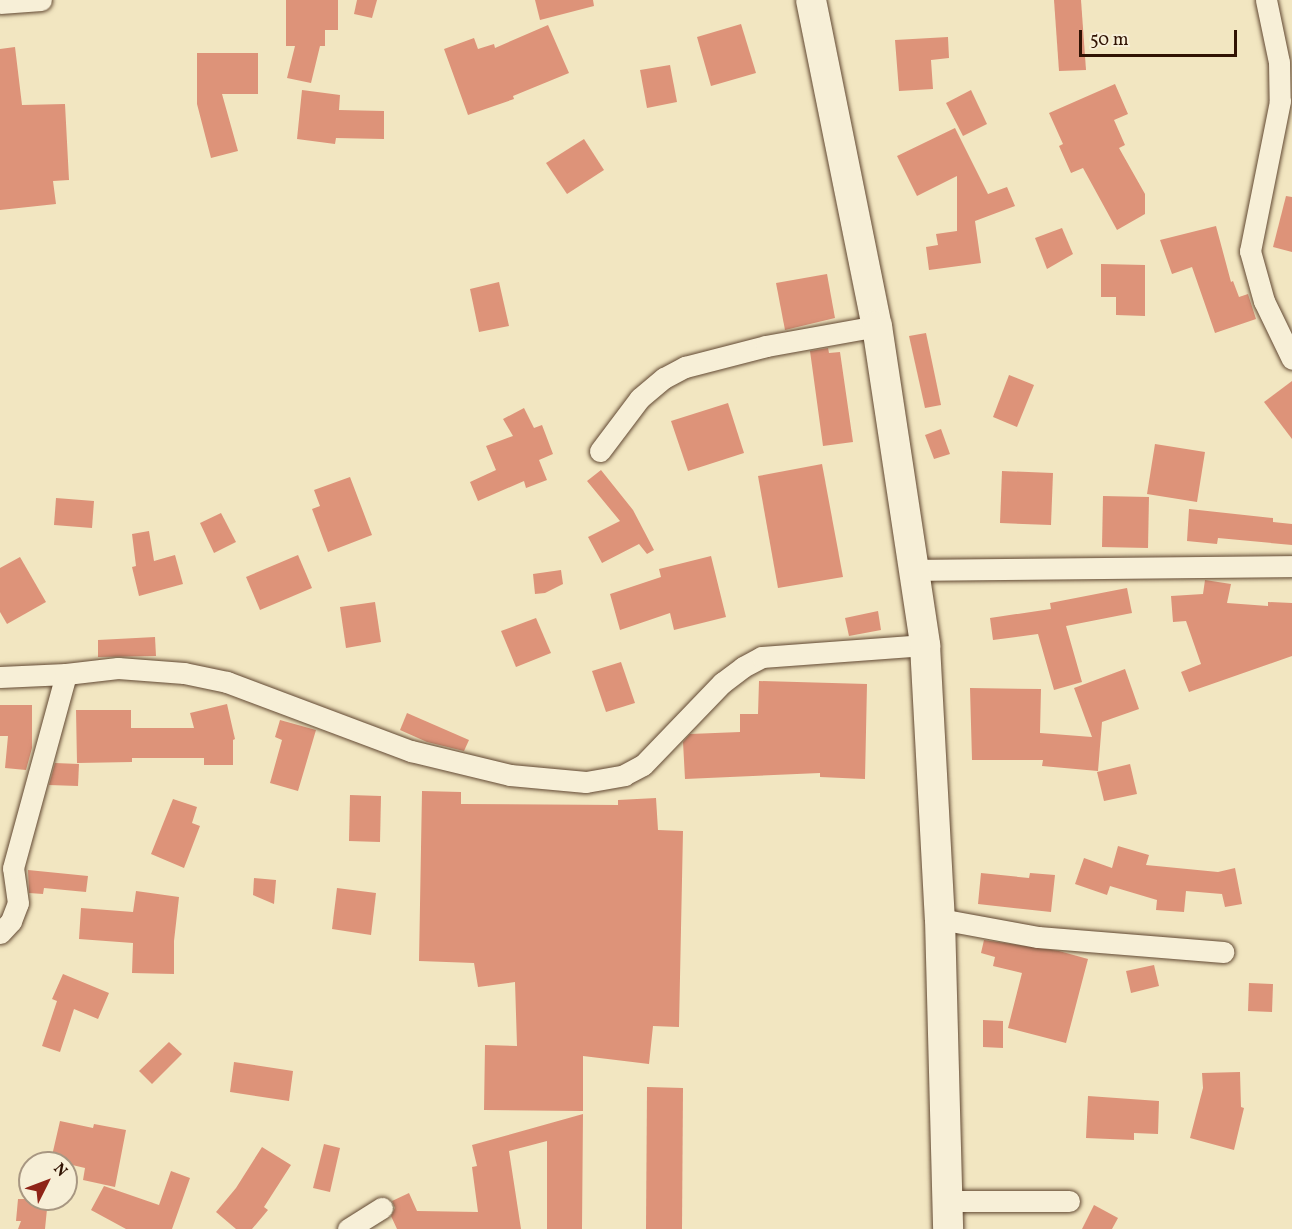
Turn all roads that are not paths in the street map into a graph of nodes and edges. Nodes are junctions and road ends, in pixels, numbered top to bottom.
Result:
1 (40, 0) edge
2 (811, 0) edge
3 (1266, 0) edge
4 (0, 3) edge
5 (877, 326) junction
6 (1292, 358) edge
7 (600, 451) dead end
8 (1292, 566) edge
9 (916, 570) junction
10 (925, 645) junction
11 (66, 674) junction
12 (0, 677) edge
13 (940, 919) junction
14 (0, 933) edge
15 (1223, 952) dead end
16 (1069, 1201) dead end
17 (382, 1208) dead end
18 (947, 1215) edge
19 (348, 1229) edge

1 - 4 street
2 - 5 main road
3 - 6 street
5 - 7 street
5 - 9 main road
8 - 9 street
9 - 10 main road
10 - 11 street
10 - 13 main road
11 - 12 street
11 - 14 street
13 - 15 street
13 - 18 main road
16 - 18 street
17 - 19 street

